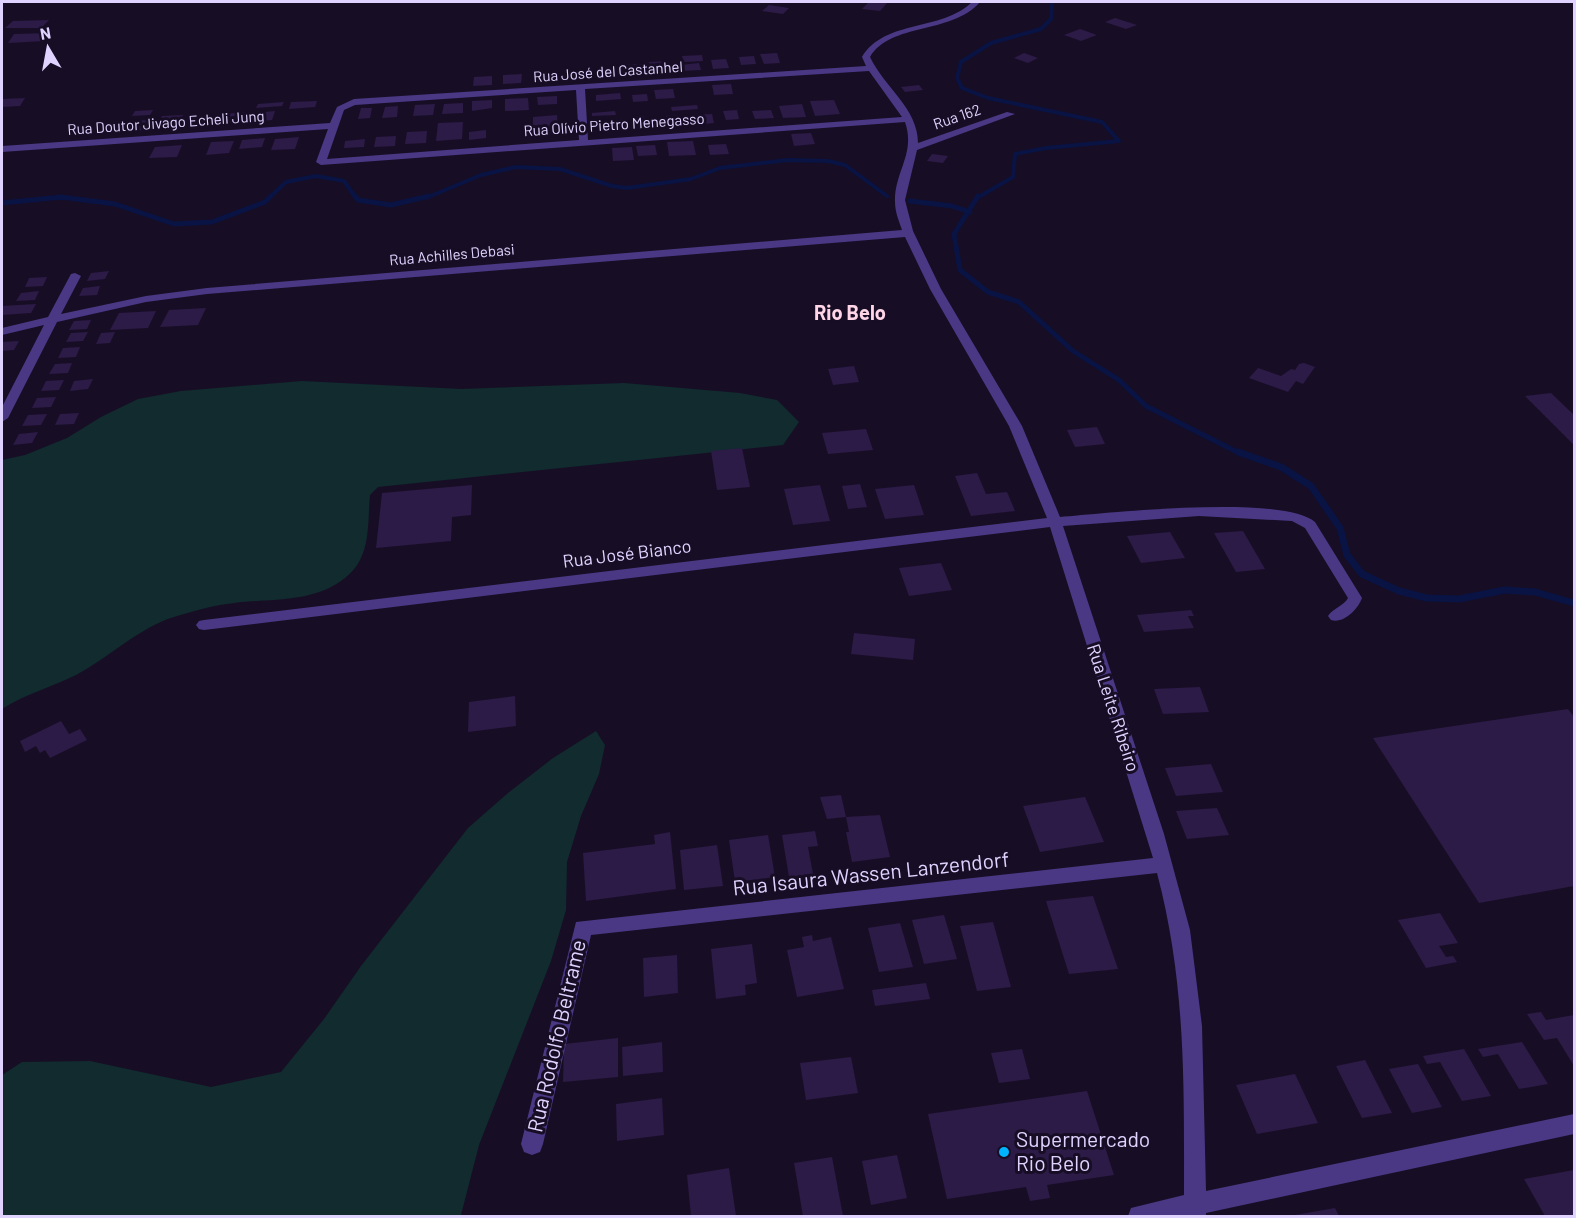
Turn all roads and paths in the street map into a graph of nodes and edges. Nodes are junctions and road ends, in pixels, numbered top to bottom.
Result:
1 (976, 2) edge
2 (872, 68) junction
3 (580, 87) junction
4 (1010, 114) dead end
5 (908, 119) junction
6 (334, 126) junction
7 (584, 143) junction
8 (914, 148) junction
9 (2, 149) edge
10 (909, 233) junction
11 (75, 276) dead end
12 (53, 319) junction
13 (2, 331) edge
14 (2, 418) edge
15 (1054, 522) junction
16 (1336, 616) dead end
17 (204, 625) dead end
18 (1163, 864) junction
19 (583, 928) joint
20 (1575, 1124) edge
21 (532, 1144) dead end
22 (1195, 1211) edge
23 (1139, 1216) edge

1 - 2 street
2 - 3 street, Rua José del Castanhel
2 - 5 street
3 - 6 street, Rua José del Castanhel
3 - 7 street
4 - 8 street, Rua 162
5 - 7 street, Rua Olívio Pietro Menegasso
5 - 8 street
6 - 7 street, Rua Olívio Pietro Menegasso
6 - 9 street, Rua Doutor Jivago Echeli Jung
8 - 10 street, Rua Leite Ribeiro
10 - 12 street, Rua Achilles Debasi
10 - 15 street, Rua Leite Ribeiro
11 - 12 street
12 - 13 street, Rua Achilles Debasi
12 - 14 street
15 - 16 street, Rua José Bianco
15 - 17 street, Rua José Bianco
15 - 18 street, Rua Leite Ribeiro
18 - 19 street, Rua Isaura Wassen Lanzendorf
18 - 22 street, Rua Leite Ribeiro
19 - 21 street, Rua Rodolfo Beltrame
20 - 22 street
22 - 23 street

